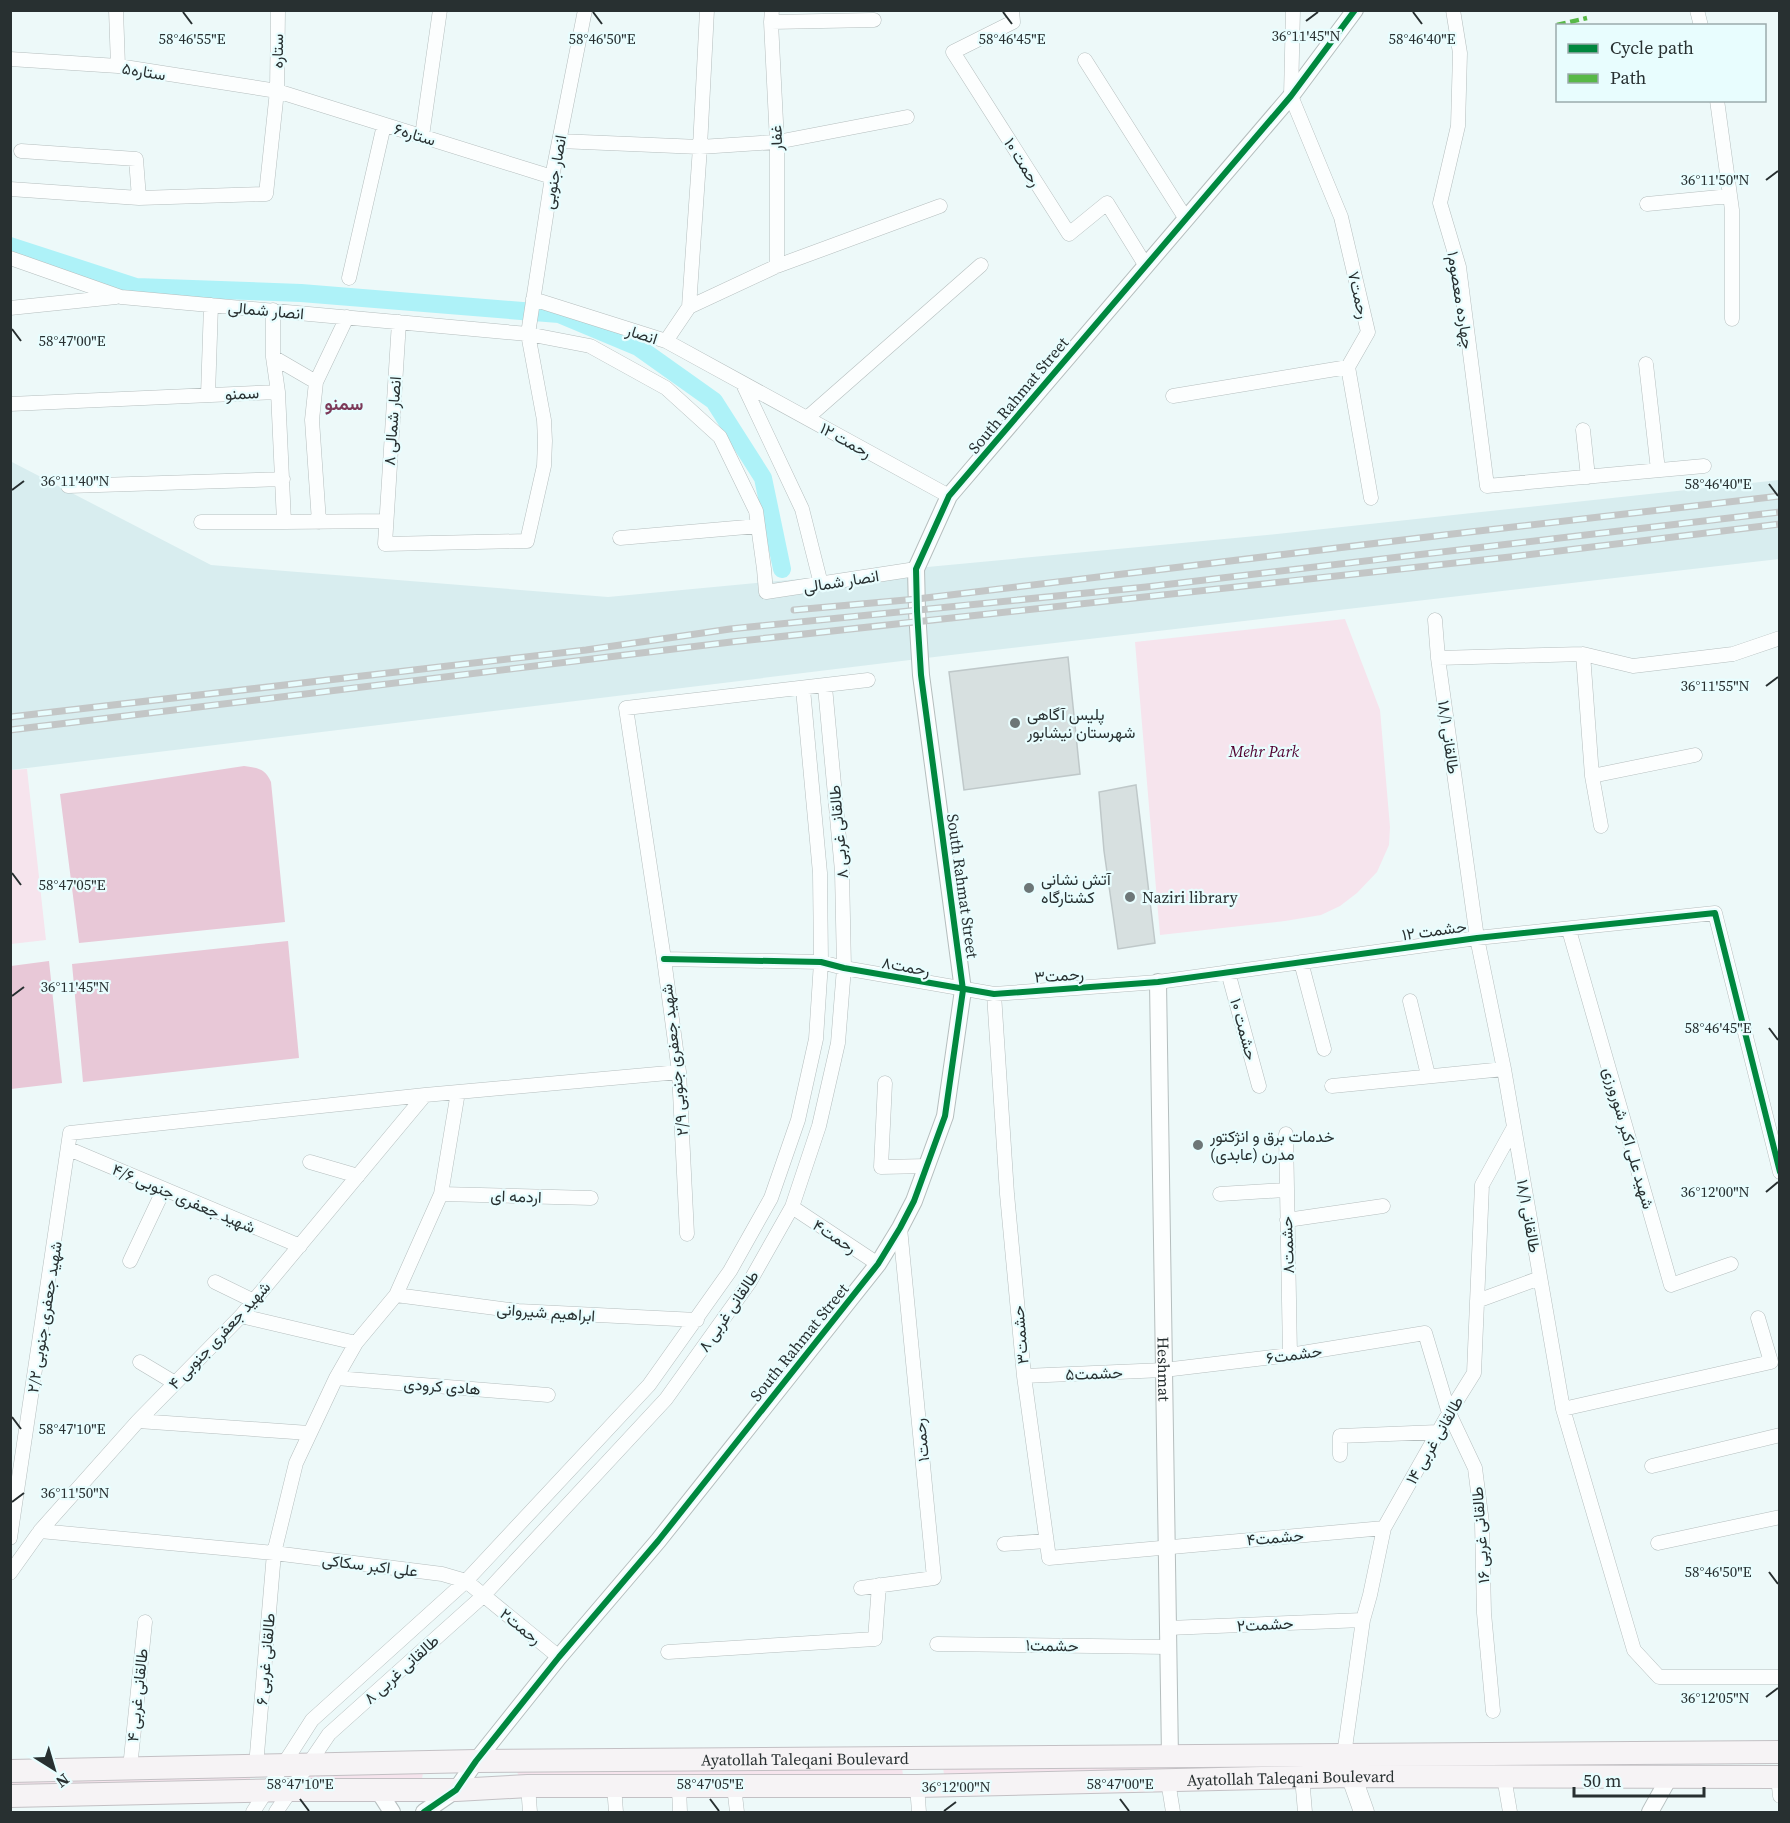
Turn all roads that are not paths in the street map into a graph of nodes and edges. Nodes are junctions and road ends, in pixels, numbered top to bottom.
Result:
1 (116, 10) edge
2 (278, 10) edge
3 (440, 10) edge
4 (585, 10) edge
5 (707, 10) edge
6 (1012, 10) edge
7 (1293, 10) edge
8 (1355, 10) edge
9 (1453, 10) edge
10 (771, 16) edge
11 (874, 20) dead end
12 (10, 59) edge
13 (1085, 60) dead end
14 (117, 66) junction
15 (277, 91) junction
16 (1291, 96) junction
17 (1717, 102) edge
18 (907, 117) dead end
19 (384, 125) junction
20 (422, 136) junction
21 (559, 141) junction
22 (777, 142) junction
23 (700, 147) junction
24 (21, 151) dead end
25 (552, 177) junction
26 (10, 189) edge
27 (1730, 196) junction
28 (139, 198) junction
29 (1647, 204) dead end
30 (940, 206) dead end
31 (1186, 219) junction
32 (10, 258) edge
33 (981, 265) dead end
34 (777, 266) junction
35 (1146, 266) junction
36 (349, 278) dead end
37 (121, 297) junction
38 (534, 299) junction
39 (212, 305) junction
40 (689, 307) junction
41 (10, 308) edge
42 (273, 310) junction
43 (347, 317) junction
44 (1732, 319) dead end
45 (399, 322) junction
46 (528, 334) junction
47 (666, 341) junction
48 (273, 357) junction
49 (1646, 364) dead end
50 (1348, 367) junction
51 (316, 382) junction
52 (743, 384) junction
53 (278, 392) junction
54 (208, 395) junction
55 (1173, 396) dead end
56 (10, 404) edge
57 (807, 418) junction
58 (1583, 430) dead end
59 (1704, 466) dead end
60 (1658, 470) junction
61 (1588, 477) junction
62 (283, 479) junction
63 (68, 486) dead end
64 (949, 496) junction
65 (1371, 498) dead end
66 (385, 521) junction
67 (201, 522) dead end
68 (284, 522) junction
69 (319, 522) junction
70 (758, 526) junction
71 (620, 538) dead end
72 (916, 569) junction
73 (821, 584) junction
74 (1435, 620) dead end
75 (1779, 638) edge
76 (1583, 654) junction
77 (1438, 658) junction
78 (868, 680) dead end
79 (825, 687) junction
80 (803, 689) junction
81 (1695, 756) dead end
82 (1592, 776) junction
83 (1601, 826) dead end
84 (1569, 930) junction
85 (1477, 938) junction
86 (664, 959) junction
87 (1301, 962) junction
88 (821, 963) junction
89 (844, 968) junction
90 (1228, 972) junction
91 (1158, 982) junction
92 (963, 990) junction
93 (994, 994) junction
94 (1410, 1001) dead end
95 (1324, 1049) dead end
96 (1504, 1069) junction
97 (679, 1072) junction
98 (1428, 1075) junction
99 (885, 1083) dead end
100 (1259, 1086) dead end
101 (1332, 1086) dead end
102 (458, 1092) junction
103 (425, 1095) junction
104 (1514, 1127) junction
105 (1286, 1134) dead end
106 (69, 1149) junction
107 (785, 1157) junction
108 (310, 1162) dead end
109 (807, 1163) junction
110 (927, 1166) junction
111 (1779, 1172) edge
112 (358, 1176) junction
113 (164, 1189) junction
114 (1285, 1190) junction
115 (441, 1194) junction
116 (1220, 1194) dead end
117 (591, 1198) dead end
118 (1383, 1206) dead end
119 (792, 1207) junction
120 (1287, 1220) junction
121 (900, 1228) junction
122 (687, 1234) dead end
123 (300, 1246) junction
124 (130, 1261) dead end
125 (878, 1264) junction
126 (1731, 1264) dead end
127 (1540, 1278) junction
128 (215, 1282) dead end
129 (396, 1295) junction
130 (254, 1301) junction
131 (1477, 1301) junction
132 (241, 1316) junction
133 (1758, 1318) dead end
134 (697, 1320) junction
135 (1425, 1333) joint
136 (356, 1342) junction
137 (1290, 1355) junction
138 (140, 1362) dead end
139 (1164, 1370) junction
140 (1024, 1376) junction
141 (336, 1378) junction
142 (175, 1383) junction
143 (548, 1395) dead end
144 (1563, 1409) junction
145 (1449, 1413) junction
146 (138, 1421) junction
147 (1437, 1432) junction
148 (309, 1433) junction
149 (1779, 1438) edge
150 (1340, 1455) dead end
151 (1652, 1466) dead end
152 (1779, 1517) edge
153 (1384, 1528) junction
154 (40, 1531) junction
155 (10, 1538) edge
156 (1047, 1541) junction
157 (1658, 1543) dead end
158 (1004, 1544) dead end
159 (1167, 1546) junction
160 (274, 1553) junction
161 (10, 1573) edge
162 (466, 1581) junction
163 (879, 1585) junction
164 (861, 1588) dead end
165 (483, 1596) junction
166 (1363, 1620) junction
167 (145, 1622) dead end
168 (1168, 1628) junction
169 (937, 1644) dead end
170 (1168, 1647) junction
171 (668, 1652) dead end
172 (559, 1657) junction
173 (1779, 1677) edge
174 (1493, 1711) dead end
175 (1779, 1752) edge
176 (1170, 1757) junction
177 (913, 1758) junction
178 (476, 1761) junction
179 (282, 1764) junction
180 (309, 1764) junction
181 (256, 1766) junction
182 (1347, 1766) junction
183 (130, 1768) junction
184 (11, 1771) edge
185 (1670, 1776) junction
186 (1302, 1777) junction
187 (1504, 1777) junction
188 (1168, 1781) junction
189 (1779, 1784) edge
190 (528, 1786) junction
191 (614, 1786) junction
192 (734, 1786) junction
193 (917, 1786) junction
194 (679, 1787) junction
195 (369, 1789) junction
196 (269, 1790) junction
197 (292, 1790) junction
198 (456, 1790) junction
199 (15, 1800) edge
200 (253, 1812) edge
201 (276, 1812) edge
202 (392, 1812) edge
203 (424, 1812) edge
204 (530, 1812) edge
205 (616, 1812) edge
206 (680, 1812) edge
207 (737, 1812) edge
208 (919, 1812) edge
209 (1173, 1812) edge
210 (1305, 1812) edge
211 (1364, 1812) edge
212 (1510, 1812) edge
213 (1650, 1812) edge

1 - 14 street
2 - 15 street, ستاره
3 - 20 street
4 - 21 street, انصار جنوبی
5 - 23 street
6 - 35 street, رحمت ۱۰
7 - 16 street
8 - 16 street, South Rahmat Street
9 - 61 street, چهارده معصوم۱
10 - 11 street
10 - 22 street, غفار
12 - 14 street, ستاره۵
13 - 31 street
14 - 15 street, ستاره۵
15 - 19 street, ستاره۶
15 - 28 street, ستاره
16 - 31 street, South Rahmat Street
16 - 50 street, رحمت۷
17 - 27 street
18 - 22 street
19 - 20 street, ستاره۶
19 - 36 street
20 - 25 street, ستاره۶
21 - 23 street
21 - 25 street, انصار جنوبی
22 - 23 street
22 - 34 street, غفار
23 - 40 street
24 - 28 street
25 - 38 street, انصار جنوبی
26 - 28 street
27 - 29 street
27 - 44 street
30 - 34 street
31 - 35 street, South Rahmat Street
32 - 37 street, انصار شمالی
33 - 57 street
34 - 40 street
35 - 64 street, South Rahmat Street
37 - 39 street, انصار شمالی
37 - 41 street
38 - 46 street, انصار جنوبی
38 - 47 street, انصار
39 - 42 street, انصار شمالی
39 - 54 street
40 - 47 street
42 - 43 street, انصار شمالی
42 - 48 street
43 - 45 street, انصار شمالی
43 - 51 street
45 - 46 street, انصار شمالی
45 - 66 street, انصار شمالی ۸
46 - 66 street
46 - 70 street, انصار شمالی
47 - 52 street, انصار
48 - 51 street
48 - 53 street
49 - 60 street
50 - 55 street
50 - 65 street
51 - 69 street
52 - 57 street, رحمت ۱۲
52 - 73 street
53 - 54 street, سمنو
53 - 62 street, سمنو
54 - 56 street, سمنو
57 - 64 street, رحمت ۱۲
58 - 61 street
59 - 60 street
60 - 61 street
62 - 63 street
62 - 68 street, سمنو
64 - 72 street, South Rahmat Street
66 - 69 street
67 - 68 street
68 - 69 street
70 - 71 street
70 - 73 street, انصار شمالی
72 - 73 street, انصار شمالی
72 - 92 street, South Rahmat Street
74 - 77 street, طالقانی ۱۸/۱
75 - 76 street
76 - 77 street
76 - 82 street
77 - 85 street, طالقانی ۱۸/۱
78 - 79 street
79 - 80 street
79 - 89 street, طالقانی غربی ۸
80 - 86 street, شهید جعفری جنوبی ۲/۹
80 - 88 street, طالقانی غربی ۸
81 - 82 street
82 - 83 street
84 - 85 street, حشمت ۱۲
84 - 111 street, حشمت ۱۲
84 - 126 street, شهید علی اکبر شورورزی
85 - 87 street, حشمت ۱۲
85 - 96 street, طالقانی ۱۸/۱
86 - 88 street, رحمت۸
86 - 97 street, شهید جعفری جنوبی ۲/۹
87 - 90 street, حشمت ۱۲
87 - 95 street
88 - 89 street, رحمت۸
88 - 107 street, طالقانی غربی ۸
89 - 92 street, رحمت۸
89 - 109 street, طالقانی غربی ۸
90 - 91 street, حشمت ۱۲
90 - 100 street, حشمت ۱۰
91 - 93 street, رحمت۳
91 - 139 street, Heshmat
92 - 93 street, رحمت۳
92 - 110 street, South Rahmat Street
93 - 140 street, حشمت۳
94 - 98 street
96 - 98 street
96 - 104 street, طالقانی ۱۸/۱
97 - 102 street
97 - 122 street, شهید جعفری جنوبی ۲/۹
98 - 101 street
99 - 110 street
102 - 103 street
102 - 115 street, طالقانی غربی ۶
103 - 106 street, شهید جعفری جنوبی ۲/۲
103 - 112 street, شهید جعفری جنوبی ۴
104 - 127 street, طالقانی ۱۸/۱
104 - 131 street, طالقانی غربی ۱۴
105 - 114 street, حشمت۸
106 - 113 street, شهید جعفری جنوبی ۴/۶
106 - 155 street, شهید جعفری جنوبی ۲/۲
107 - 109 street
107 - 134 street, طالقانی غربی ۸
108 - 112 street
109 - 119 street, طالقانی غربی ۸
110 - 121 street, South Rahmat Street
112 - 123 street, شهید جعفری جنوبی ۴
113 - 123 street, شهید جعفری جنوبی ۴/۶
113 - 124 street
114 - 116 street
114 - 120 street, حشمت۸
115 - 117 street, اردمه ای
115 - 129 street, طالقانی غربی ۶
118 - 120 street
119 - 125 street, رحمت۴
119 - 165 street, طالقانی غربی ۸
120 - 137 street, حشمت۸
121 - 125 street, South Rahmat Street
121 - 163 street, رحمت۱
123 - 130 street, شهید جعفری جنوبی ۴
125 - 172 street, South Rahmat Street
127 - 131 street
127 - 144 street, طالقانی ۱۸/۱
128 - 130 street
129 - 134 street, ابراهیم شیروانی
129 - 136 street, طالقانی غربی ۶
130 - 132 street, شهید جعفری جنوبی ۴
131 - 145 street, طالقانی غربی ۱۴
132 - 136 street
132 - 142 street, شهید جعفری جنوبی ۴
133 - 144 street
134 - 162 street, طالقانی غربی ۸
135 - 137 street, حشمت۶
135 - 145 street, طالقانی غربی ۱۶
136 - 141 street, طالقانی غربی ۶
137 - 139 street, حشمت۶
138 - 142 street
139 - 140 street, حشمت۵
139 - 159 street, Heshmat
140 - 156 street, حشمت۳
141 - 143 street, هادی کرودی
141 - 148 street, طالقانی غربی ۶
142 - 146 street, شهید جعفری جنوبی ۴
144 - 173 street, طالقانی ۱۸/۱
145 - 147 street, طالقانی غربی ۱۴
145 - 174 street, طالقانی غربی ۱۶
146 - 148 street
146 - 154 street, شهید جعفری جنوبی ۴
147 - 150 street
147 - 153 street, طالقانی غربی ۱۴
148 - 160 street, طالقانی غربی ۶
149 - 151 street
152 - 157 street
153 - 159 street, حشمت۴
153 - 166 street, طالقانی غربی ۱۴
154 - 160 street, علی اکبر سکاکی
154 - 161 street, شهید جعفری جنوبی ۴
156 - 158 street
156 - 159 street
159 - 168 street, Heshmat
160 - 162 street, علی اکبر سکاکی
160 - 181 street, طالقانی غربی ۶
162 - 165 street, رحمت۲
162 - 179 street, طالقانی غربی ۸
163 - 164 street, رحمت۱
163 - 171 street
165 - 172 street, رحمت۲
165 - 180 street, طالقانی غربی ۸
166 - 168 street, حشمت۲
166 - 182 street, طالقانی غربی ۱۴
167 - 183 street, طالقانی غربی ۴
168 - 170 street, Heshmat
169 - 170 street, حشمت۱
170 - 176 street, Heshmat
172 - 178 street, South Rahmat Street
175 - 182 main road, Ayatollah Taleqani Boulevard
176 - 177 main road, Ayatollah Taleqani Boulevard
176 - 182 main road, Ayatollah Taleqani Boulevard
177 - 178 main road, Ayatollah Taleqani Boulevard
177 - 193 main road
178 - 180 main road, Ayatollah Taleqani Boulevard
178 - 198 street, South Rahmat Street
179 - 180 main road, Ayatollah Taleqani Boulevard
179 - 181 main road, Ayatollah Taleqani Boulevard
179 - 196 street, طالقانی غربی ۸
180 - 197 street, طالقانی غربی ۸
181 - 183 main road, Ayatollah Taleqani Boulevard
182 - 186 main road, Ayatollah Taleqani Boulevard
182 - 187 main road, Ayatollah Taleqani Boulevard
182 - 211 main road
183 - 184 main road, Ayatollah Taleqani Boulevard
185 - 187 main road, Ayatollah Taleqani Boulevard
185 - 189 main road, Ayatollah Taleqani Boulevard
185 - 213 street
186 - 188 main road, Ayatollah Taleqani Boulevard
186 - 210 street
187 - 212 street
188 - 193 main road, Ayatollah Taleqani Boulevard
188 - 209 street
190 - 191 main road, Ayatollah Taleqani Boulevard
190 - 198 main road, Ayatollah Taleqani Boulevard
190 - 204 street
191 - 194 main road, Ayatollah Taleqani Boulevard
191 - 205 street
192 - 193 main road, Ayatollah Taleqani Boulevard
192 - 194 main road, Ayatollah Taleqani Boulevard
192 - 207 street
193 - 208 street
194 - 206 street
195 - 197 main road, Ayatollah Taleqani Boulevard
195 - 198 main road, Ayatollah Taleqani Boulevard
195 - 202 street
196 - 197 main road, Ayatollah Taleqani Boulevard
196 - 199 main road, Ayatollah Taleqani Boulevard
196 - 200 street, طالقانی غربی ۸
197 - 201 street, طالقانی غربی ۸
198 - 203 street

